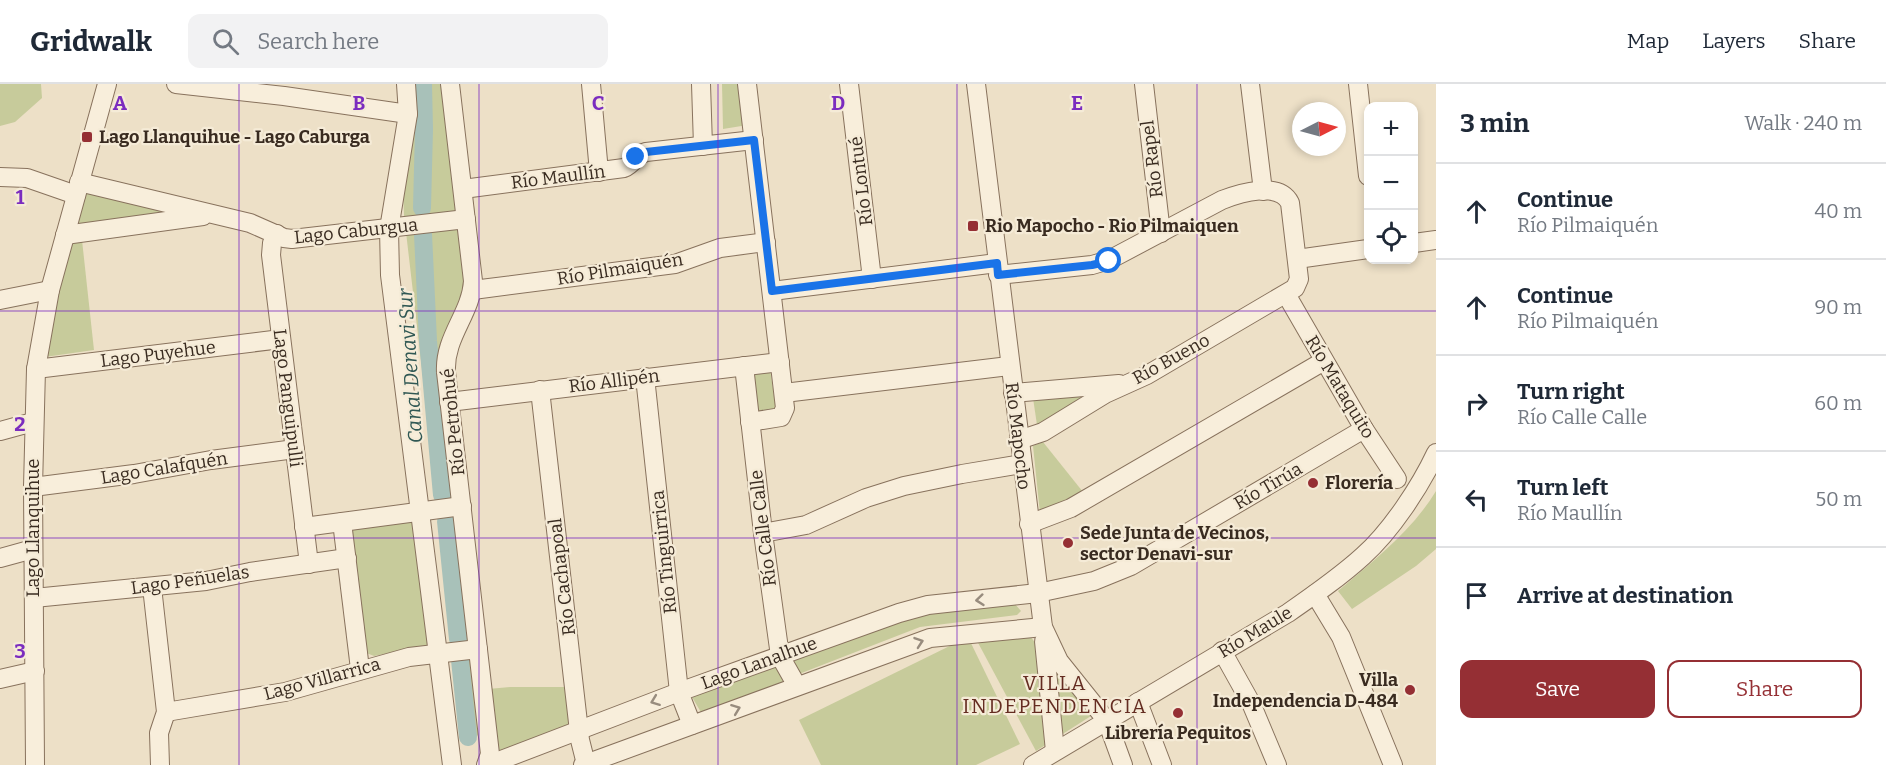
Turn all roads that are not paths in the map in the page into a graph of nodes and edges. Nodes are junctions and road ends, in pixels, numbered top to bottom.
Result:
1 (107, 84) edge
2 (176, 84) edge
3 (406, 84) edge
4 (450, 84) edge
5 (591, 84) edge
6 (701, 84) edge
7 (747, 84) edge
8 (849, 84) edge
9 (976, 84) edge
10 (1144, 84) edge
11 (1250, 84) edge
12 (1358, 84) edge
13 (408, 114) junction
14 (754, 140) junction
15 (703, 146) junction
16 (1366, 156) edge
17 (600, 172) junction
18 (0, 177) edge
19 (77, 189) junction
20 (463, 189) junction
21 (1263, 191) junction
22 (213, 214) junction
23 (466, 219) junction
24 (389, 229) junction
25 (1161, 233) junction
26 (277, 234) junction
27 (65, 235) junction
28 (1436, 240) edge
29 (766, 242) junction
30 (1418, 242) edge
31 (1364, 250) edge
32 (1297, 259) junction
33 (998, 269) junction
34 (872, 279) junction
35 (50, 290) junction
36 (473, 290) junction
37 (772, 291) junction
38 (1286, 294) junction
39 (0, 300) edge
40 (281, 339) junction
41 (780, 362) junction
42 (1324, 362) junction
43 (744, 366) junction
44 (1010, 366) junction
45 (36, 369) junction
46 (645, 377) junction
47 (1131, 382) junction
48 (540, 390) junction
49 (784, 393) junction
50 (1013, 393) junction
51 (449, 402) junction
52 (33, 422) junction
53 (750, 422) junction
54 (1364, 429) junction
55 (0, 431) edge
56 (1019, 440) junction
57 (295, 449) junction
58 (1436, 456) edge
59 (1022, 464) junction
60 (1397, 479) dead end
61 (33, 487) junction
62 (462, 506) junction
63 (420, 511) junction
64 (342, 522) junction
65 (1029, 524) junction
66 (304, 527) junction
67 (763, 533) junction
68 (33, 549) junction
69 (0, 558) edge
70 (347, 558) junction
71 (309, 564) junction
72 (152, 587) junction
73 (1038, 593) junction
74 (1315, 594) junction
75 (34, 598) junction
76 (1043, 627) junction
77 (478, 649) junction
78 (1222, 651) junction
79 (438, 654) junction
80 (780, 656) junction
81 (360, 669) junction
82 (35, 671) junction
83 (0, 679) edge
84 (797, 686) junction
85 (679, 692) junction
86 (1138, 702) junction
87 (166, 712) junction
88 (1107, 721) junction
89 (692, 725) junction
90 (580, 730) junction
91 (1055, 752) junction
92 (584, 764) edge
93 (35, 765) edge
94 (160, 765) edge
95 (452, 765) edge
96 (487, 765) edge
97 (1032, 765) edge
98 (1123, 765) edge
99 (1162, 765) edge
100 (1277, 765) edge
101 (1393, 765) edge

1 - 19 street, Lago Llanquihue
2 - 13 street
3 - 13 street
4 - 20 street, Río Petrohué
5 - 17 street
6 - 15 street
7 - 14 street
8 - 34 street, Río Lontué
9 - 33 street, Río Mapocho
10 - 25 street, Río Rapel
11 - 21 street
12 - 16 street
13 - 24 street
14 - 15 street, Río Maullín
14 - 29 street
15 - 17 street, Río Maullín
17 - 20 street, Río Maullín
18 - 19 street, Lago Caburgua
19 - 22 street, Lago Caburgua
19 - 27 street, Lago Llanquihue
20 - 23 street, Río Petrohué
21 - 25 street
21 - 32 street
22 - 26 street, Lago Caburgua
22 - 27 street, Lago Caburgua
23 - 24 street, Lago Caburgua
23 - 36 street, Río Petrohué
24 - 26 street, Lago Caburgua
24 - 63 street
25 - 33 street
26 - 40 street, Lago Panguipulli
27 - 35 street, Lago Llanquihue
28 - 30 street
29 - 36 street, Río Pilmaiquén
29 - 37 street
31 - 32 street
32 - 38 street
33 - 34 street
33 - 44 street, Río Mapocho
34 - 37 street
35 - 39 street
35 - 45 street, Lago Llanquihue
36 - 51 street, Río Petrohué
37 - 41 street
38 - 42 street, Río Mataquito
38 - 47 street, Río Bueno
40 - 45 street, Lago Puyehue
40 - 57 street, Lago Panguipulli
41 - 43 street, Río Allipén
41 - 49 street
42 - 54 street, Río Mataquito
42 - 65 street
43 - 46 street, Río Allipén
43 - 53 street, Río Calle Calle
44 - 49 street
44 - 50 street, Río Mapocho
45 - 52 street, Lago Llanquihue
46 - 48 street, Río Allipén
46 - 85 street, Río Tinguirrica
47 - 50 street
47 - 56 street, Río Bueno
48 - 51 street, Río Allipén
48 - 90 street, Río Cachapoal
49 - 53 street
50 - 56 street, Río Mapocho
51 - 62 street, Río Petrohué
52 - 55 street
52 - 61 street, Lago Llanquihue
53 - 67 street, Río Calle Calle
54 - 60 street, Río Mataquito
54 - 73 street, Río Tirúa
56 - 59 street, Río Mapocho
57 - 61 street, Lago Calafquén
57 - 66 street, Lago Panguipulli
58 - 74 street, Río Maule
59 - 65 street, Río Mapocho
59 - 67 street
61 - 68 street, Lago Llanquihue
62 - 63 street
62 - 77 street, Río Petrohué
63 - 64 street
63 - 79 street
64 - 66 street
64 - 70 street
65 - 73 street, Río Mapocho
66 - 71 street, Lago Panguipulli
67 - 80 street, Río Calle Calle
68 - 69 street
68 - 75 street, Lago Llanquihue
70 - 71 street, Lago Peñuelas
70 - 81 street
71 - 72 street, Lago Peñuelas
72 - 75 street, Lago Peñuelas
72 - 87 street
73 - 76 street, Río Mapocho
73 -> 80 street, Lago Lanalhue
74 - 78 street, Río Maule
74 - 101 street
75 - 82 street, Lago Llanquihue
84 -> 76 street, Lago Lanalhue
76 - 88 street, Río Mapocho
76 - 91 street
77 - 79 street, Lago Villarrica
77 - 96 street, Río Petrohué
78 - 86 street, Río Maule
78 - 100 street
79 - 81 street, Lago Villarrica
79 - 95 street
80 - 84 street, Río Calle Calle
80 - 85 street, Lago Lanalhue
81 - 87 street, Lago Villarrica
82 - 83 street
82 - 93 street, Lago Llanquihue
89 -> 84 street, Lago Lanalhue
85 - 89 street, Río Tinguirrica
85 -> 90 street, Lago Lanalhue
86 - 88 street, Río Maule
86 - 99 street
87 - 94 street
88 - 91 street, Río Maule
88 - 98 street, Río Mapocho
89 - 92 street, Lago Lanalhue
90 - 92 street, Río Cachapoal
90 - 96 street, Lago Lanalhue
91 - 97 street, Río Maule

